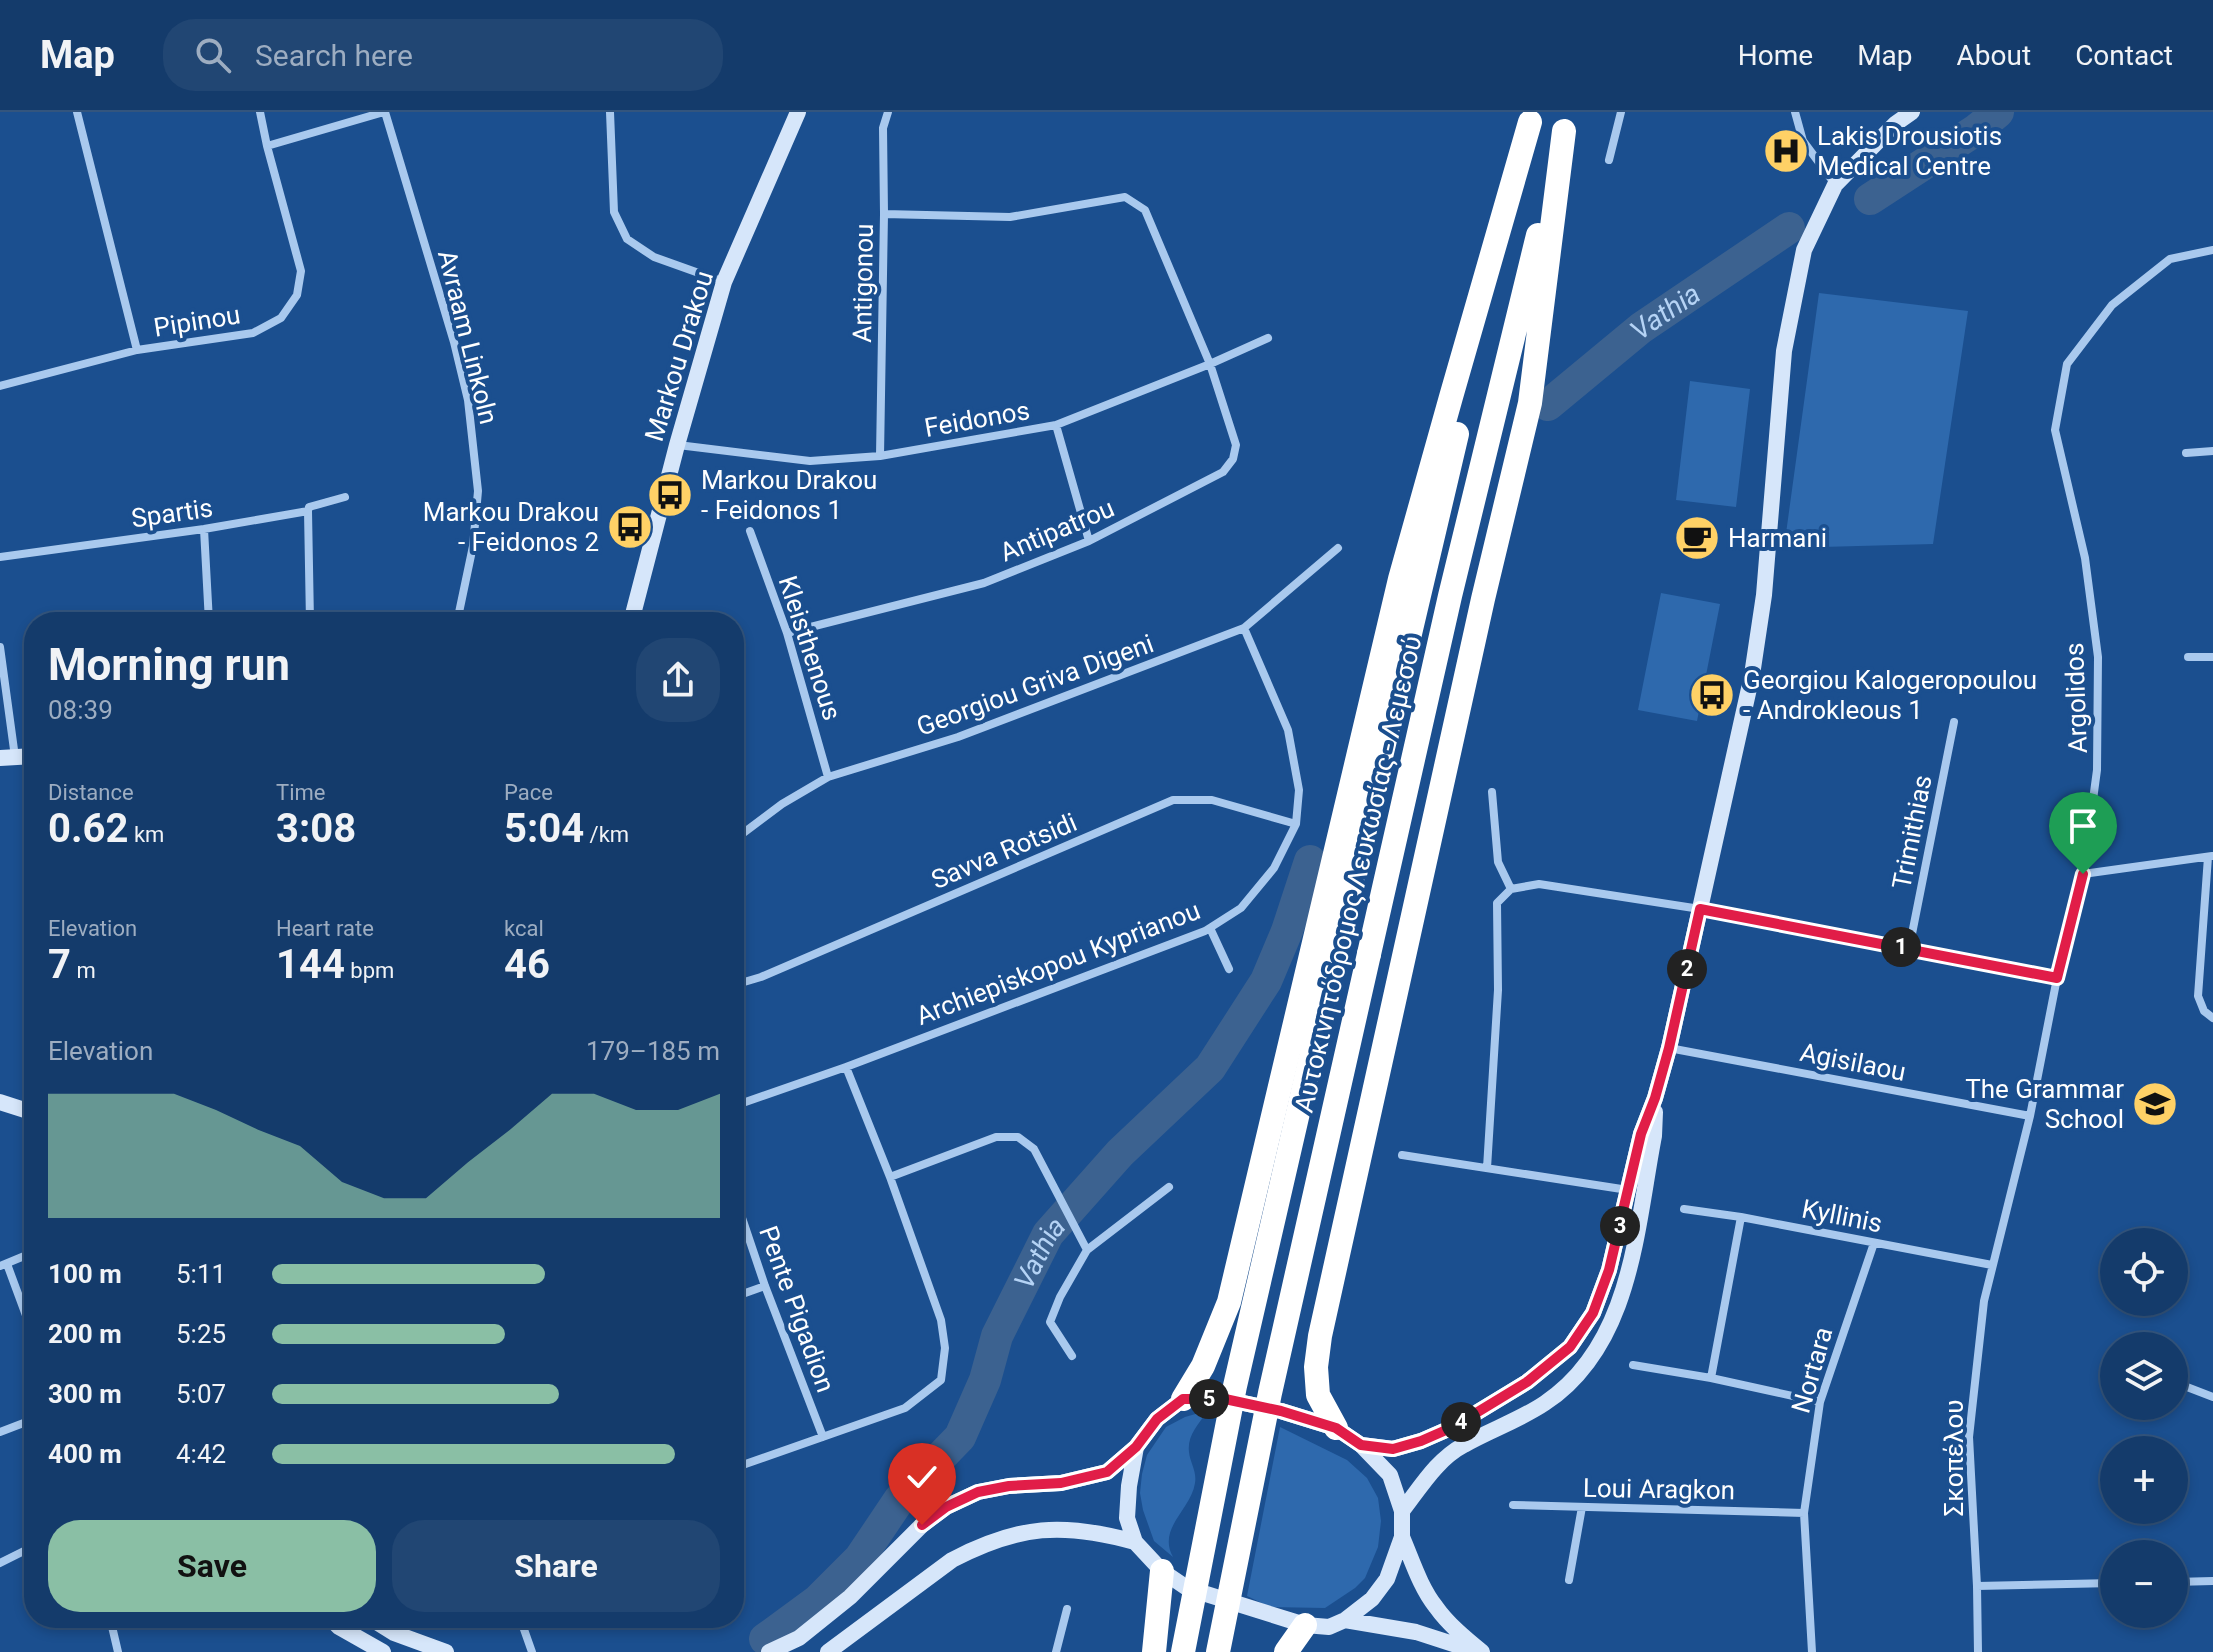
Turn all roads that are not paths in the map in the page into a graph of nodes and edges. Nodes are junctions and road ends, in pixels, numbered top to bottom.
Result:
1 (77, 112) edge
2 (260, 112) edge
3 (385, 112) edge
4 (610, 112) edge
5 (798, 112) edge
6 (888, 112) edge
7 (1621, 112) edge
8 (1795, 112) edge
9 (1912, 112) edge
10 (1531, 117) edge
11 (1566, 122) edge
12 (267, 146) junction
13 (1609, 160) dead end
14 (1835, 185) junction
15 (884, 214) junction
16 (2213, 250) edge
17 (724, 282) junction
18 (1268, 338) dead end
19 (137, 350) junction
20 (1210, 364) junction
21 (0, 386) edge
22 (1056, 425) junction
23 (677, 445) junction
24 (2213, 451) edge
25 (2186, 453) dead end
26 (880, 456) junction
27 (345, 497) dead end
28 (308, 511) junction
29 (204, 529) junction
30 (750, 531) dead end
31 (1089, 541) junction
32 (1338, 548) dead end
33 (0, 557) edge
34 (208, 612) edge
35 (310, 612) edge
36 (459, 612) edge
37 (634, 612) edge
38 (1244, 628) junction
39 (787, 633) junction
40 (0, 647) edge
41 (2188, 657) dead end
42 (2213, 657) edge
43 (1954, 722) dead end
44 (8, 757) edge
45 (828, 777) junction
46 (1492, 792) dead end
47 (1296, 824) junction
48 (744, 832) edge
49 (2210, 856) edge
50 (2083, 874) junction
51 (1511, 889) junction
52 (1700, 909) junction
53 (1210, 928) junction
54 (1909, 949) junction
55 (1229, 969) dead end
56 (2057, 978) junction
57 (744, 982) edge
58 (2213, 1018) edge
59 (1669, 1048) junction
60 (846, 1067) junction
61 (1655, 1098) junction
62 (0, 1102) edge
63 (744, 1103) edge
64 (24, 1109) edge
65 (2030, 1116) junction
66 (1402, 1155) dead end
67 (1487, 1168) junction
68 (890, 1177) junction
69 (1169, 1187) dead end
70 (1628, 1190) junction
71 (1684, 1209) dead end
72 (1741, 1217) junction
73 (744, 1234) edge
74 (1874, 1243) junction
75 (1087, 1250) junction
76 (24, 1256) edge
77 (3, 1265) edge
78 (1992, 1265) junction
79 (765, 1286) junction
80 (744, 1293) edge
81 (24, 1314) edge
82 (1072, 1356) dead end
83 (1633, 1365) dead end
84 (1711, 1378) junction
85 (2188, 1387) edge
86 (2213, 1397) edge
87 (1183, 1399) junction
88 (1820, 1402) junction
89 (24, 1423) edge
90 (1336, 1428) junction
91 (0, 1432) edge
92 (823, 1437) junction
93 (1361, 1445) junction
94 (1136, 1447) junction
95 (744, 1465) edge
96 (1513, 1505) dead end
97 (1582, 1507) junction
98 (1402, 1511) junction
99 (1804, 1513) junction
100 (1402, 1537) junction
101 (1135, 1542) junction
102 (24, 1551) edge
103 (0, 1563) edge
104 (1162, 1571) junction
105 (1569, 1580) dead end
106 (2213, 1581) edge
107 (2188, 1582) edge
108 (2100, 1583) edge
109 (1977, 1586) junction
110 (1067, 1609) dead end
111 (1345, 1620) junction
112 (1305, 1625) junction
113 (112, 1628) edge
114 (341, 1628) edge
115 (386, 1628) edge
116 (524, 1628) edge
117 (439, 1651) edge
118 (118, 1652) edge
119 (383, 1652) edge
120 (532, 1652) edge
121 (769, 1652) edge
122 (828, 1652) edge
123 (1056, 1652) edge
124 (1154, 1652) edge
125 (1183, 1652) edge
126 (1218, 1652) edge
127 (1286, 1652) edge
128 (1479, 1652) edge
129 (1812, 1652) edge
130 (1978, 1652) edge

1 - 19 street
2 - 12 street, Pipinou
3 - 12 street
3 - 36 street, Avraam Linkoln
4 - 17 street
5 - 17 street, Markou Drakou
6 - 15 street, Antigonou
7 - 13 street
8 - 14 street
9 - 14 street
10 - 87 highway
10 - 125 highway, Αυτοκινητόδρομος Λευκωσίας - Λεμεσού, bridge
11 - 90 highway
11 - 126 highway, Αυτοκινητόδρομος Λευκωσίας - Λεμεσού, bridge
12 - 19 street, Pipinou
14 - 52 street
15 - 20 street, Antipatrou
15 - 26 street, Antigonou
16 - 50 street, Argolidos
17 - 23 street, Markou Drakou
18 - 20 street, Feidonos
19 - 21 street, Pipinou
20 - 22 street, Feidonos
20 - 31 street, Antipatrou
22 - 26 street, Feidonos
22 - 31 street
23 - 26 street, Feidonos
23 - 37 street, Markou Drakou
24 - 25 street
27 - 28 street, Spartis
28 - 29 street, Spartis
28 - 35 street
29 - 33 street, Spartis
29 - 34 street
30 - 39 street, Kleisthenous
31 - 39 street, Antipatrou
32 - 38 street, Georgiou Griva Digeni
38 - 45 street, Georgiou Griva Digeni
38 - 47 street, Archiepiskopou Kyprianou
39 - 45 street, Kleisthenous
40 - 44 street
41 - 42 street
43 - 54 street, Trimithias
45 - 48 street, Georgiou Griva Digeni
46 - 51 street
47 - 53 street, Archiepiskopou Kyprianou
47 - 57 street, Savva Rotsidi
49 - 50 street
49 - 58 street
50 - 56 street, Argolidos
51 - 52 street
51 - 67 street
52 - 54 street
52 - 59 street
53 - 55 street
53 - 60 street, Archiepiskopou Kyprianou
54 - 56 street
56 - 65 street, Argolidos
59 - 61 street
59 - 65 street, Agisilaou
60 - 63 street, Archiepiskopou Kyprianou
60 - 68 street
61 - 70 street
61 - 98 street
62 - 64 street
65 - 78 street, Argolidos
66 - 67 street
67 - 70 street
68 - 75 street
68 - 92 street
69 - 75 street
70 - 93 street
71 - 72 street, Kyllinis
72 - 74 street, Kyllinis
72 - 84 street
73 - 79 street, Pente Pigadion
74 - 78 street, Kyllinis
74 - 88 street, Nortara
75 - 82 street
76 - 77 street
77 - 81 street
78 - 109 street, Σκοπέλου
79 - 80 street
79 - 92 street, Pente Pigadion
83 - 84 street
84 - 88 street
85 - 86 street
87 - 90 street
87 - 94 street
88 - 99 street, Nortara
89 - 91 street
90 - 93 street
92 - 95 street
93 - 98 street
94 - 101 street
94 - 121 street
96 - 97 street, Loui Aragkon
97 - 99 street, Loui Aragkon
97 - 105 street
98 - 100 street
99 - 129 street, Nortara
100 - 111 street
100 - 128 street
101 - 104 street
101 - 122 street
102 - 103 street
104 - 112 street
104 - 124 highway
106 - 107 street
108 - 109 street
109 - 130 street, Σκοπέλου
110 - 123 street
111 - 112 street
111 - 128 street
112 - 127 highway
113 - 118 street
114 - 119 street
115 - 117 street
116 - 120 street

